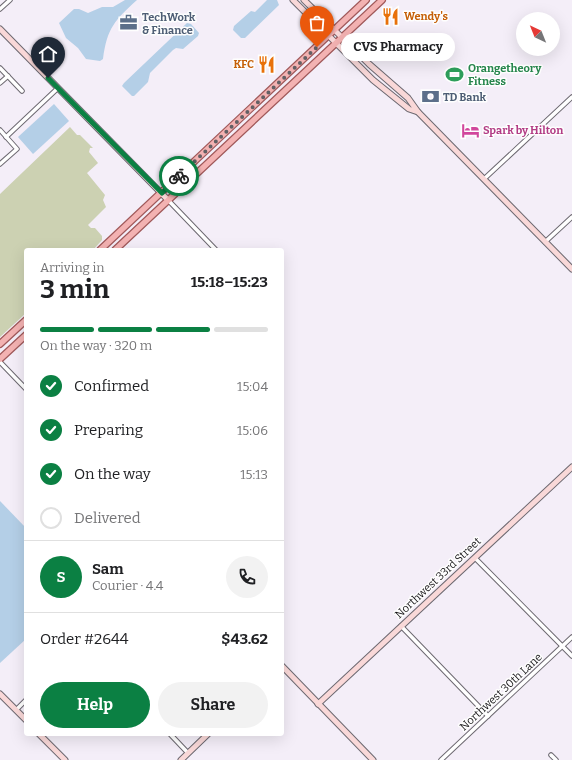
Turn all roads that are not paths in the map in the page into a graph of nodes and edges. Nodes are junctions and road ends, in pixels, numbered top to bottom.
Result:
1 (293, 0) edge
2 (304, 0) edge
3 (366, 0) edge
4 (382, 0) edge
5 (8, 1) edge
6 (0, 9) edge
7 (0, 29) edge
8 (334, 30) junction
9 (328, 36) junction
10 (342, 37) junction
11 (336, 43) junction
12 (0, 68) edge
13 (8, 76) junction
14 (0, 83) edge
15 (58, 88) junction
16 (22, 91) dead end
17 (572, 97) edge
18 (418, 112) junction
19 (0, 130) edge
20 (6, 136) junction
21 (0, 164) edge
22 (484, 179) junction
23 (162, 193) junction
24 (168, 200) junction
25 (572, 217) edge
26 (546, 242) junction
27 (102, 248) edge
28 (117, 248) edge
29 (214, 248) edge
30 (572, 269) edge
31 (24, 322) edge
32 (24, 332) edge
33 (24, 337) edge
34 (0, 344) edge
35 (0, 355) edge
36 (0, 361) edge
37 (24, 387) edge
38 (572, 466) edge
39 (475, 558) junction
40 (401, 626) junction
41 (572, 637) edge
42 (562, 647) junction
43 (572, 656) edge
44 (284, 667) edge
45 (0, 694) edge
46 (24, 702) edge
47 (318, 704) junction
48 (16, 710) junction
49 (488, 716) junction
50 (24, 718) edge
51 (42, 736) edge
52 (172, 736) edge
53 (206, 736) edge
54 (188, 753) junction
55 (551, 755) dead end
56 (65, 760) edge
57 (181, 760) edge
58 (374, 760) edge
59 (441, 760) edge
60 (556, 760) edge

1 - 9 street
2 - 8 street
3 - 8 main road
4 - 10 main road
5 - 6 street
7 - 15 street
8 - 9 main road
8 - 10 street
9 - 11 street
9 - 23 main road
10 - 11 main road
10 - 18 street
11 - 18 street
11 - 24 main road
12 - 13 street
13 - 14 street
13 - 16 street
15 - 20 street
15 - 23 street
17 - 22 street
18 - 22 street
19 - 20 street
20 - 21 street
22 - 26 street
23 - 24 street
23 - 27 main road
24 - 28 main road
24 - 29 street
25 - 26 street
26 - 30 street
31 - 34 main road
32 - 35 main road
33 - 36 main road
36 - 37 street
38 - 39 street, Northwest 33rd Street
39 - 40 street, Northwest 33rd Street
39 - 42 street
40 - 47 street, Northwest 33rd Street
40 - 49 street
41 - 42 street, Northwest 30th Lane
42 - 43 street
42 - 49 street, Northwest 30th Lane
44 - 47 street
45 - 48 street
46 - 48 street
47 - 58 street
48 - 50 street
49 - 59 street, Northwest 30th Lane
51 - 56 street
52 - 54 street
53 - 54 street
54 - 57 street
55 - 60 street

